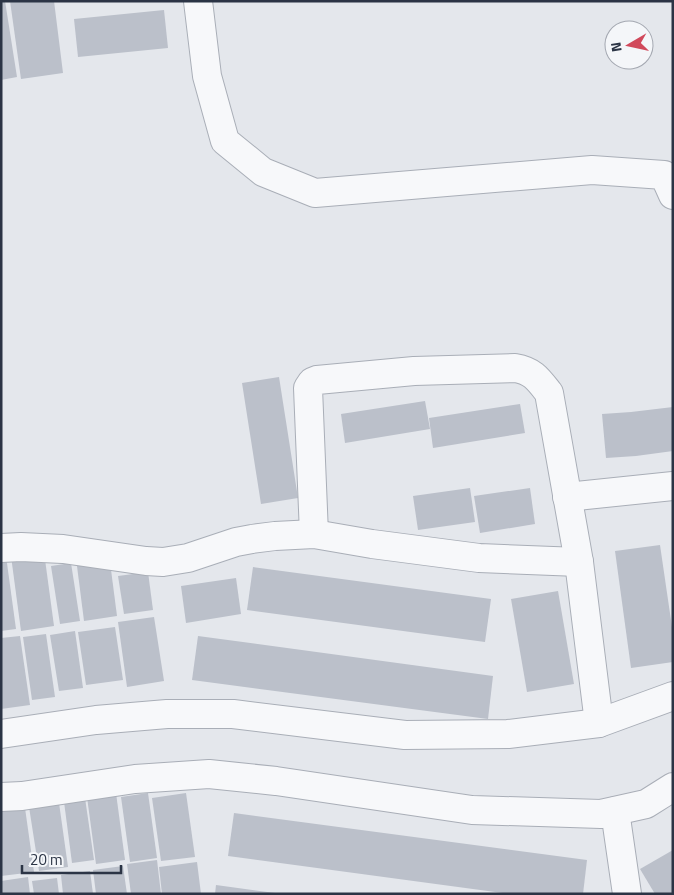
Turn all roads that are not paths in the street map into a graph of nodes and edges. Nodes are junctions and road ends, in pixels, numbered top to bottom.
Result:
1 (198, 1) edge
2 (673, 195) edge
3 (673, 486) edge
4 (567, 497) junction
5 (314, 534) junction
6 (1, 548) edge
7 (578, 562) junction
8 (673, 696) edge
9 (598, 722) junction
10 (1, 734) edge
11 (673, 787) edge
12 (1, 797) edge
13 (615, 811) junction
14 (627, 894) edge

1 - 2 street
3 - 4 street
4 - 5 street
4 - 7 street
5 - 6 street
5 - 7 street
7 - 9 street
8 - 9 street
9 - 10 street
11 - 13 street
12 - 13 street
13 - 14 street

